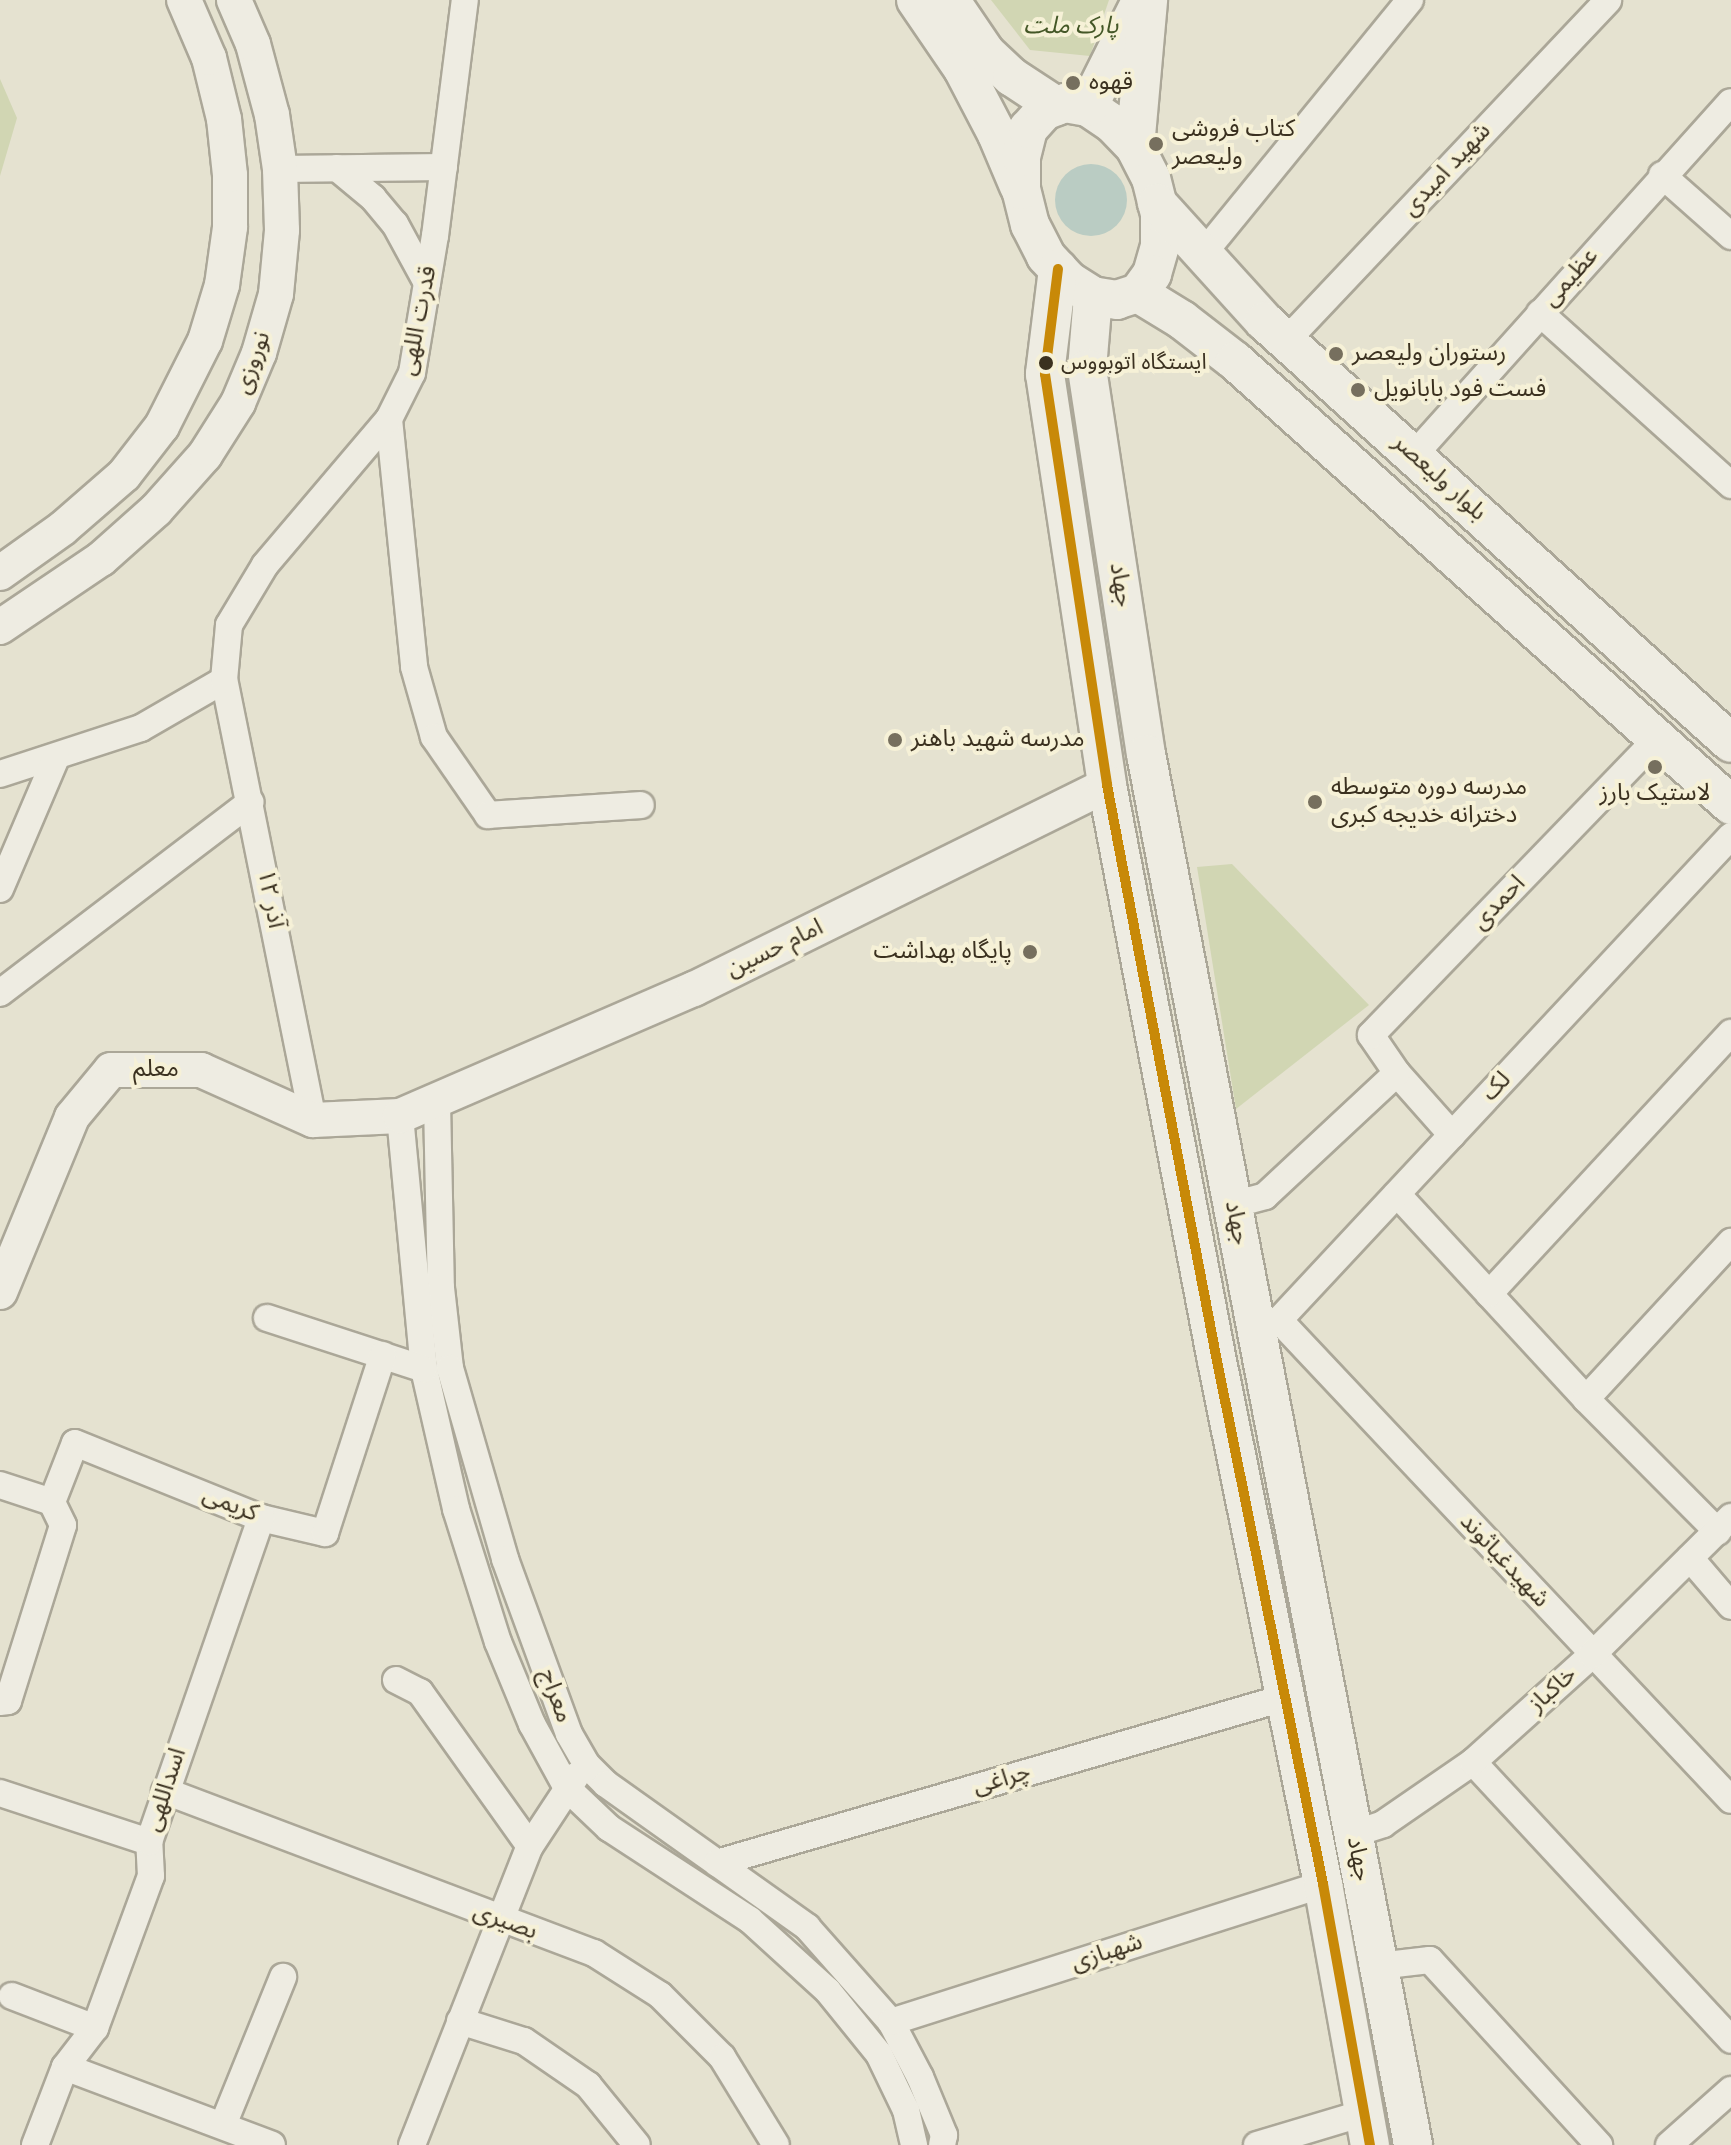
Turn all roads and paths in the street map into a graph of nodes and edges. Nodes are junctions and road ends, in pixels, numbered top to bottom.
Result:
1 (184, 0) edge
2 (234, 0) edge
3 (465, 0) edge
4 (916, 0) edge
5 (950, 0) edge
6 (1141, 0) edge
7 (1148, 0) edge
8 (1410, 0) edge
9 (1608, 0) edge
10 (1731, 102) edge
11 (1072, 106) junction
12 (1135, 147) junction
13 (444, 167) junction
14 (337, 168) junction
15 (280, 169) junction
16 (1662, 175) junction
17 (1021, 190) junction
18 (1157, 203) junction
19 (1731, 236) edge
20 (1202, 255) junction
21 (1058, 269) junction
22 (427, 283) junction
23 (1138, 293) junction
24 (1093, 296) junction
25 (1540, 313) junction
26 (1275, 331) junction
27 (1235, 361) junction
28 (1087, 369) junction
29 (1045, 374) junction
30 (389, 419) junction
31 (1414, 455) junction
32 (1731, 485) edge
33 (0, 573) edge
34 (0, 627) edge
35 (224, 680) junction
36 (1658, 738) junction
37 (1731, 743) edge
38 (56, 758) junction
39 (0, 774) edge
40 (1107, 785) junction
41 (251, 802) junction
42 (641, 805) dead end
43 (1731, 805) edge
44 (1731, 836) edge
45 (0, 889) edge
46 (0, 993) edge
47 (1731, 1033) edge
48 (1397, 1073) junction
49 (1207, 1074) junction
50 (1164, 1077) junction
51 (437, 1102) junction
52 (400, 1116) junction
53 (313, 1120) junction
54 (1452, 1135) junction
55 (1397, 1194) junction
56 (1232, 1205) junction
57 (1731, 1242) edge
58 (2, 1284) edge
59 (1489, 1294) junction
60 (267, 1318) dead end
61 (1267, 1322) junction
62 (383, 1355) junction
63 (424, 1369) junction
64 (1586, 1399) junction
65 (1283, 1469) junction
66 (1241, 1476) junction
67 (0, 1485) edge
68 (52, 1502) junction
69 (261, 1518) junction
70 (1724, 1525) edge
71 (1690, 1558) junction
72 (1731, 1606) edge
73 (1592, 1655) junction
74 (396, 1680) dead end
75 (1287, 1697) junction
76 (0, 1702) edge
77 (1473, 1762) junction
78 (586, 1764) junction
79 (567, 1788) junction
80 (165, 1791) junction
81 (0, 1793) edge
82 (1731, 1800) edge
83 (1353, 1834) junction
84 (149, 1842) junction
85 (530, 1846) junction
86 (717, 1863) junction
87 (1323, 1884) junction
88 (501, 1921) junction
89 (1378, 1966) junction
90 (283, 1977) dead end
91 (12, 1996) dead end
92 (460, 2021) junction
93 (891, 2022) junction
94 (95, 2028) junction
95 (1731, 2040) edge
96 (65, 2067) junction
97 (1731, 2090) edge
98 (223, 2125) junction
99 (1367, 2129) edge
100 (35, 2145) edge
101 (272, 2145) edge
102 (412, 2145) edge
103 (637, 2145) edge
104 (776, 2145) edge
105 (914, 2145) edge
106 (942, 2145) edge
107 (1257, 2145) edge
108 (1413, 2145) edge
109 (1599, 2145) edge
110 (1669, 2145) edge

1 - 33 street
2 - 15 street, نوروزی
3 - 13 street, قدرت اللهی
4 - 17 main road
5 - 11 main road
6 - 11 main road
7 - 12 main road
8 - 20 street
9 - 26 street, شهید امیدی
10 - 16 street, عظیمی
11 - 12 main road
11 - 17 main road
12 - 18 main road
13 - 14 street
13 - 22 street, قدرت اللهی
14 - 15 street
14 - 22 street
15 - 34 street, نوروزی
16 - 19 street
16 - 25 street, عظیمی
17 - 21 main road
18 - 20 main road, بلوار ولیعصر
18 - 23 main road
20 - 26 main road, بلوار ولیعصر
21 - 24 main road
21 - 29 main road, جهاد
22 - 30 street, قدرت اللهی
23 - 24 main road
23 - 27 main road, بلوار ولیعصر
24 - 28 main road, جهاد
25 - 31 street, عظیمی
25 - 32 street
26 - 27 main road
26 - 31 main road, بلوار ولیعصر
27 - 36 main road, بلوار ولیعصر
28 - 29 main road
28 - 49 main road, جهاد
29 - 40 main road, جهاد
30 - 35 street, قدرت اللهی
30 - 42 street
31 - 37 main road, بلوار ولیعصر
35 - 38 street
35 - 41 street, ۱۲ آذر
36 - 43 main road, بلوار ولیعصر
36 - 48 street, احمدی
38 - 39 street
38 - 45 street
40 - 50 main road, جهاد
40 - 51 street, امام حسین
41 - 46 street
41 - 53 street, ۱۲ آذر
44 - 54 street, لک
47 - 59 street
48 - 54 street, احمدی
48 - 56 street
49 - 50 main road
49 - 56 main road, جهاد
50 - 66 main road, جهاد
51 - 52 street, معلم
51 - 78 street, معراج
52 - 53 street, معلم
52 - 63 street, معراج
53 - 58 street, معلم
54 - 55 street, لک
55 - 59 street
55 - 61 street, لک
56 - 61 main road, جهاد
57 - 64 street
59 - 64 street
60 - 62 street
61 - 65 main road, جهاد
61 - 73 street, شهید‌غیاثوند
62 - 63 street
62 - 69 street, کریمی
63 - 79 street, معراج
64 - 70 street
65 - 66 main road
65 - 83 main road, جهاد
66 - 75 main road, جهاد
67 - 68 street
68 - 69 street, کریمی
68 - 76 street
69 - 80 street, اسداللهی
70 - 71 street, خاکباز
71 - 72 street
71 - 73 street, خاکباز
73 - 77 street, خاکباز
73 - 82 street, شهید‌غیاثوند
74 - 85 street
75 - 86 street, چراغی
75 - 87 main road, جهاد
77 - 83 street, خاکباز
77 - 95 street
78 - 79 street
78 - 86 street, معراج
79 - 85 street
79 - 105 street, معراج
80 - 84 street, اسداللهی
80 - 88 street, بصیری
81 - 84 street
83 - 89 main road, جهاد
84 - 94 street, اسداللهی
85 - 88 street
86 - 93 street, معراج
87 - 93 street, شهبازی
87 - 99 main road, جهاد
88 - 92 street
88 - 104 street, بصیری
89 - 108 main road, جهاد
89 - 109 street
90 - 98 street
91 - 94 street
92 - 102 street
92 - 103 street
93 - 106 street, معراج
94 - 96 street, اسداللهی
96 - 98 street
96 - 100 street, اسداللهی
97 - 110 street
98 - 101 street
99 - 107 street

